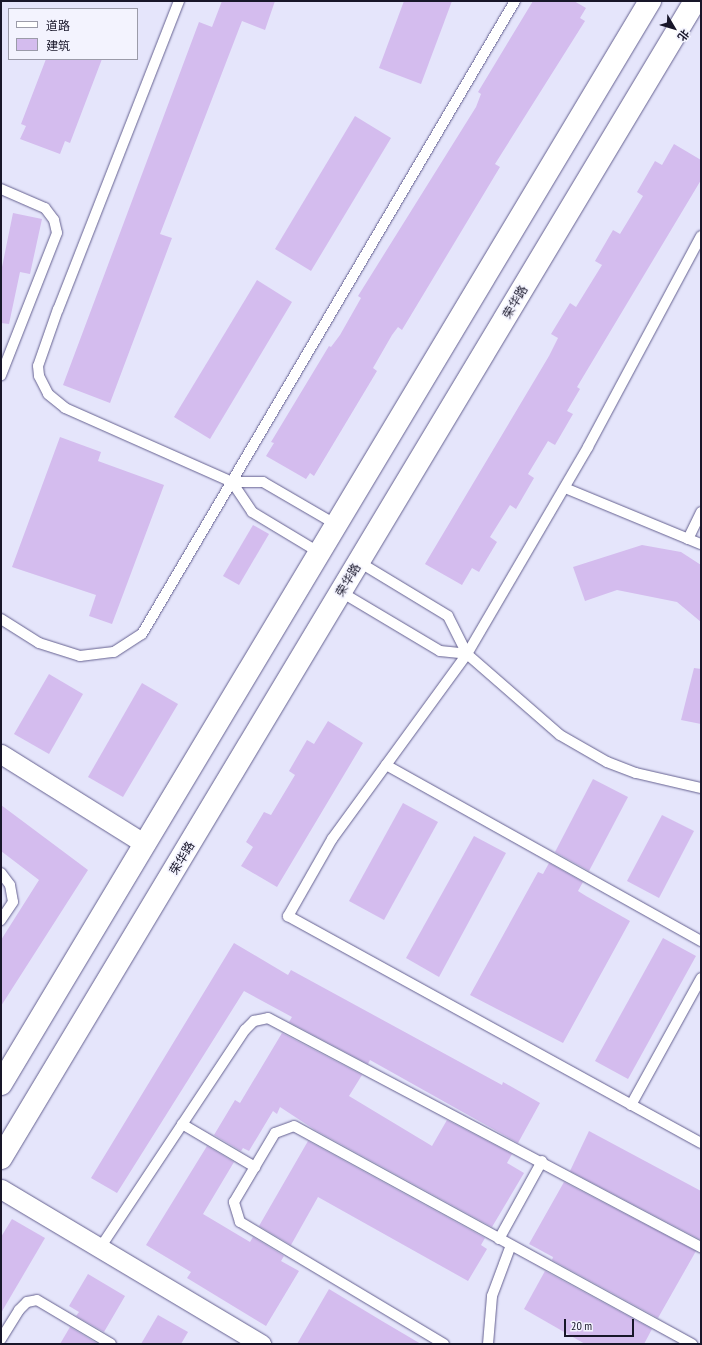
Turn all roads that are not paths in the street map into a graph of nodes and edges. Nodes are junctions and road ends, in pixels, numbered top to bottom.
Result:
1 (179, 1) edge
2 (515, 1) edge
3 (650, 1) edge
4 (694, 1) edge
5 (1, 189) edge
6 (701, 236) edge
7 (1, 375) edge
8 (232, 482) junction
9 (565, 488) junction
10 (701, 512) edge
11 (337, 525) junction
12 (688, 539) junction
13 (701, 544) edge
14 (320, 553) junction
15 (359, 562) junction
16 (341, 592) junction
17 (1, 618) edge
18 (467, 654) junction
19 (1, 754) edge
20 (386, 765) junction
21 (701, 788) edge
22 (145, 844) junction
23 (1, 874) edge
24 (1, 920) edge
25 (701, 941) edge
26 (701, 978) edge
27 (1, 1084) edge
28 (631, 1105) junction
29 (182, 1124) junction
30 (701, 1143) edge
31 (1, 1158) edge
32 (542, 1161) junction
33 (255, 1166) junction
34 (1, 1189) edge
35 (499, 1239) junction
36 (511, 1245) junction
37 (701, 1247) edge
38 (100, 1248) junction
39 (1, 1339) edge
40 (111, 1344) edge
41 (261, 1344) edge
42 (444, 1344) edge
43 (488, 1344) edge
44 (692, 1344) edge

1 - 8 lane
2 - 8 lane
3 - 11 street
4 - 15 street, 荣华路
5 - 7 lane
6 - 9 lane
8 - 11 lane
8 - 14 lane
8 - 17 lane
9 - 12 lane
9 - 18 lane
10 - 12 lane
11 - 14 street
12 - 13 lane
14 - 22 street
15 - 16 street, 荣华路
15 - 18 lane
16 - 18 lane
16 - 31 street, 荣华路
18 - 20 lane
18 - 21 lane
19 - 22 street
20 - 25 lane
20 - 28 lane
22 - 27 street
23 - 24 lane
26 - 28 lane
28 - 30 lane
29 - 32 lane
29 - 33 lane
29 - 38 lane
32 - 35 lane
32 - 37 lane
33 - 35 lane
33 - 42 lane
34 - 38 street
35 - 36 lane
36 - 43 lane
36 - 44 lane
38 - 41 street
39 - 40 lane

